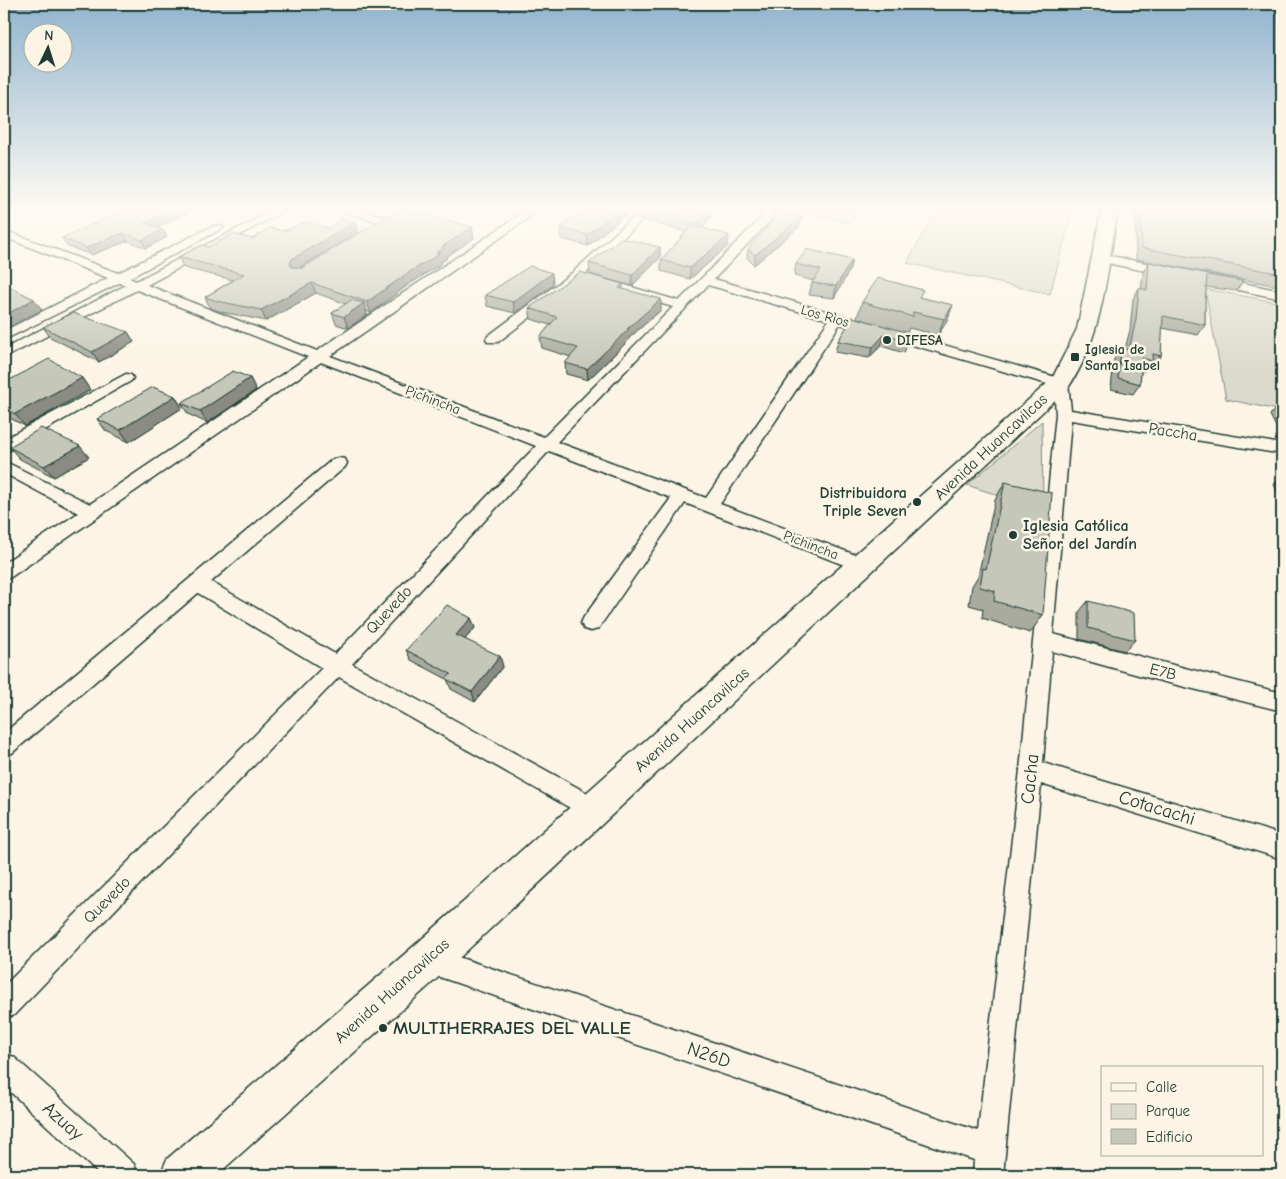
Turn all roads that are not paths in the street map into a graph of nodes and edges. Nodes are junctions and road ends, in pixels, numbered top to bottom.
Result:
1 (79, 263) edge
2 (146, 263) edge
3 (177, 263) edge
4 (455, 263) edge
5 (590, 263) edge
6 (723, 263) edge
7 (1099, 263) edge
8 (1124, 263) edge
9 (576, 276) junction
10 (1187, 276) edge
11 (116, 278) junction
12 (1206, 280) edge
13 (706, 281) junction
14 (134, 285) junction
15 (1282, 295) edge
16 (680, 305) junction
17 (836, 319) junction
18 (4, 336) edge
19 (493, 339) dead end
20 (4, 354) edge
21 (317, 356) junction
22 (126, 378) dead end
23 (1062, 399) junction
24 (547, 443) junction
25 (4, 446) edge
26 (1282, 449) edge
27 (339, 463) dead end
28 (4, 466) edge
29 (681, 496) junction
30 (709, 507) junction
31 (90, 512) junction
32 (863, 565) junction
33 (4, 572) edge
34 (197, 583) junction
35 (591, 623) dead end
36 (1044, 640) junction
37 (337, 666) junction
38 (1282, 702) edge
39 (4, 746) edge
40 (1031, 770) junction
41 (594, 809) junction
42 (1282, 847) edge
43 (428, 960) junction
44 (4, 1005) edge
45 (4, 1067) edge
46 (989, 1162) edge
47 (123, 1175) edge
48 (183, 1175) edge

1 - 11 street, Pichincha
2 - 11 street
3 - 14 street
4 - 21 street
5 - 9 street
6 - 13 street, Quevedo
7 - 23 street, Avenida Huancavilcas
8 - 10 street
9 - 16 street
9 - 19 street
11 - 14 street, Pichincha
11 - 18 street
12 - 15 street
13 - 16 street, Quevedo
13 - 17 street, Los Rìos
14 - 20 street
14 - 21 street, Pichincha
16 - 24 street, Quevedo
17 - 23 street, Los Rìos
17 - 30 street
21 - 24 street, Pichincha
21 - 31 street
22 - 25 street
23 - 26 street, Paccha
23 - 32 street, Avenida Huancavilcas
23 - 36 street, Cacha
24 - 29 street, Pichincha
24 - 37 street, Quevedo
27 - 34 street
28 - 31 street
29 - 30 street, Pichincha
29 - 35 street
30 - 32 street, Pichincha
31 - 33 street
32 - 41 street, Avenida Huancavilcas
34 - 37 street
34 - 39 street
36 - 38 street, E7B
36 - 40 street, Cacha
37 - 41 street
37 - 44 street, Quevedo
40 - 42 street, Cotacachi
40 - 46 street, Cacha
41 - 43 street, Avenida Huancavilcas
43 - 46 street, N26D
43 - 48 street, Avenida Huancavilcas
45 - 47 street, Azuay

